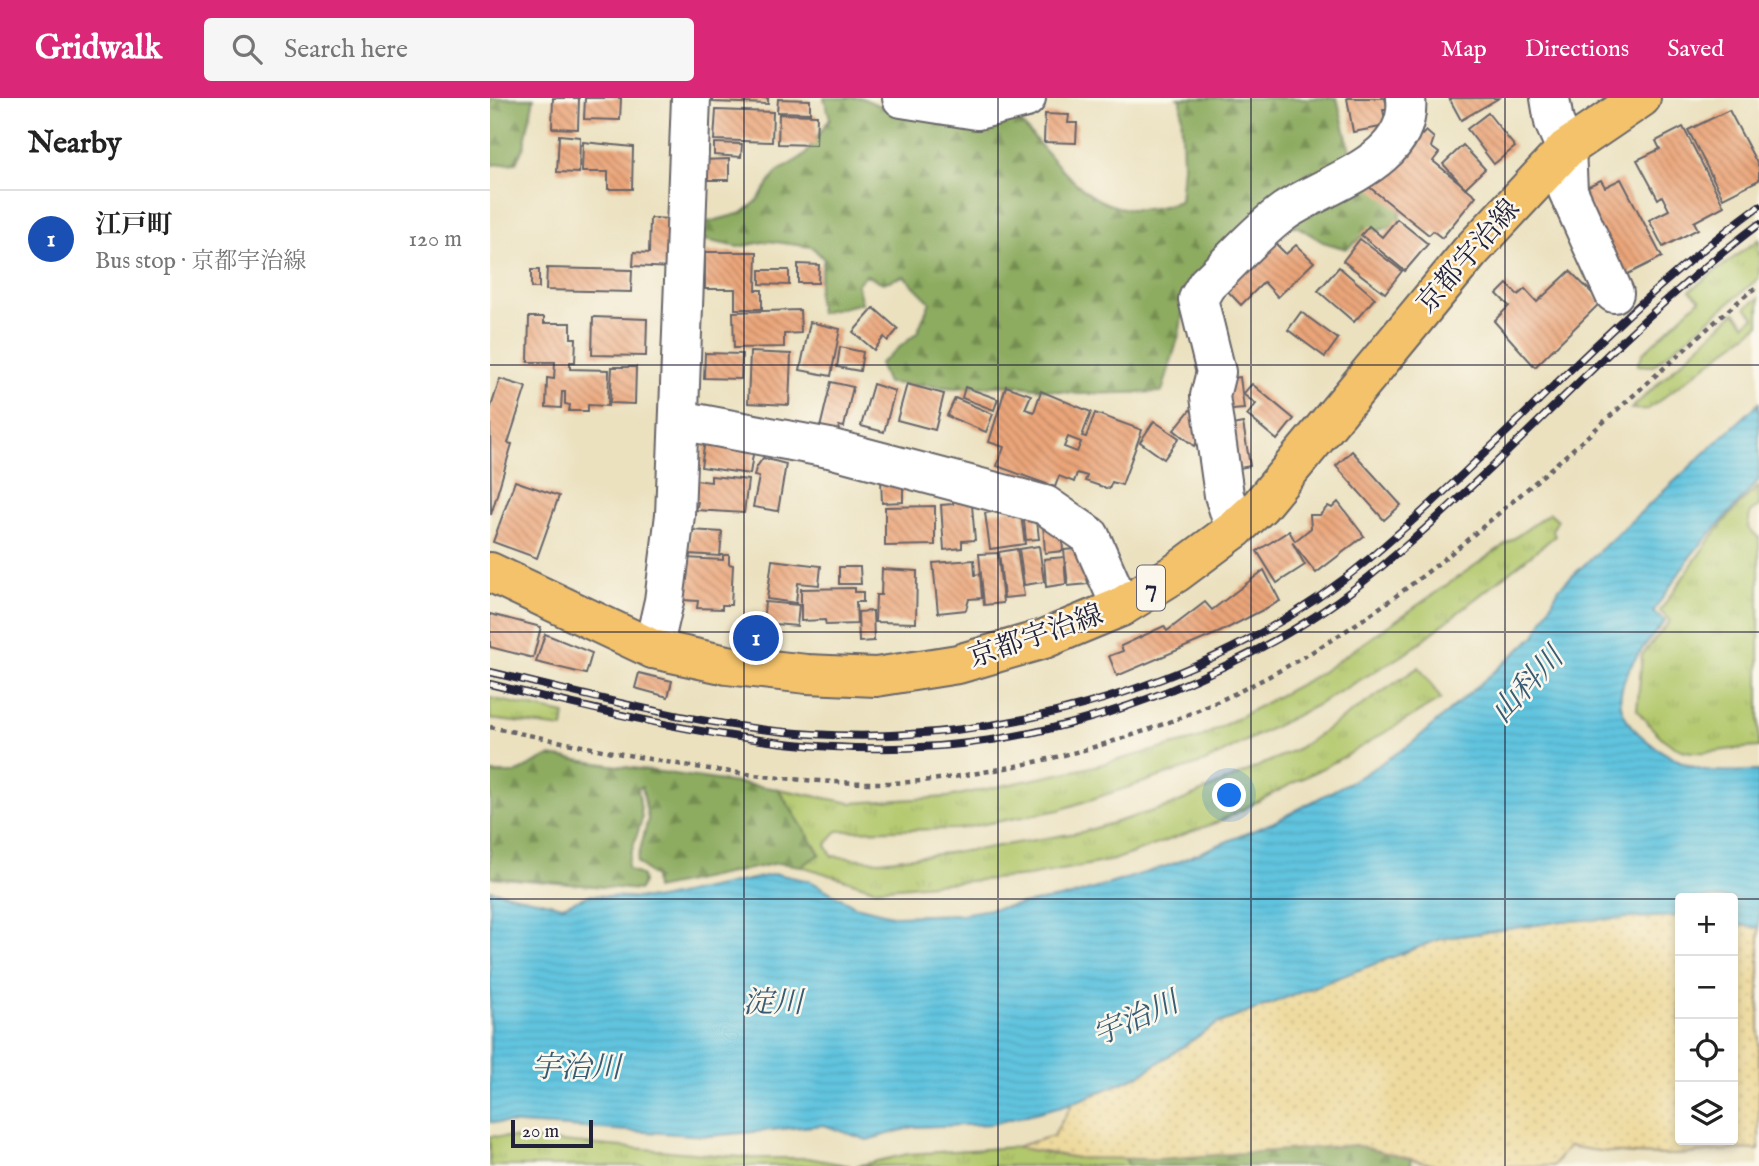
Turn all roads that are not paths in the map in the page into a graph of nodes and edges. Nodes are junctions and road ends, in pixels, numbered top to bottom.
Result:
1 (691, 98) edge
2 (902, 98) edge
3 (1026, 98) edge
4 (1406, 98) edge
5 (1550, 98) edge
6 (1641, 98) edge
7 (1566, 149) junction
8 (1614, 293) dead end
9 (679, 420) junction
10 (1236, 529) junction
11 (490, 572) edge
12 (1121, 607) junction
13 (653, 649) junction

1 - 9 street
2 - 3 street
4 - 10 street
5 - 7 street
6 - 7 main road, 京都宇治線 / 7
7 - 8 street
7 - 10 main road, 京都宇治線 / 7
9 - 12 street
9 - 13 street
10 - 12 main road, 京都宇治線 / 7
11 - 13 main road, 京都宇治線 / 7
12 - 13 main road, 京都宇治線 / 7

